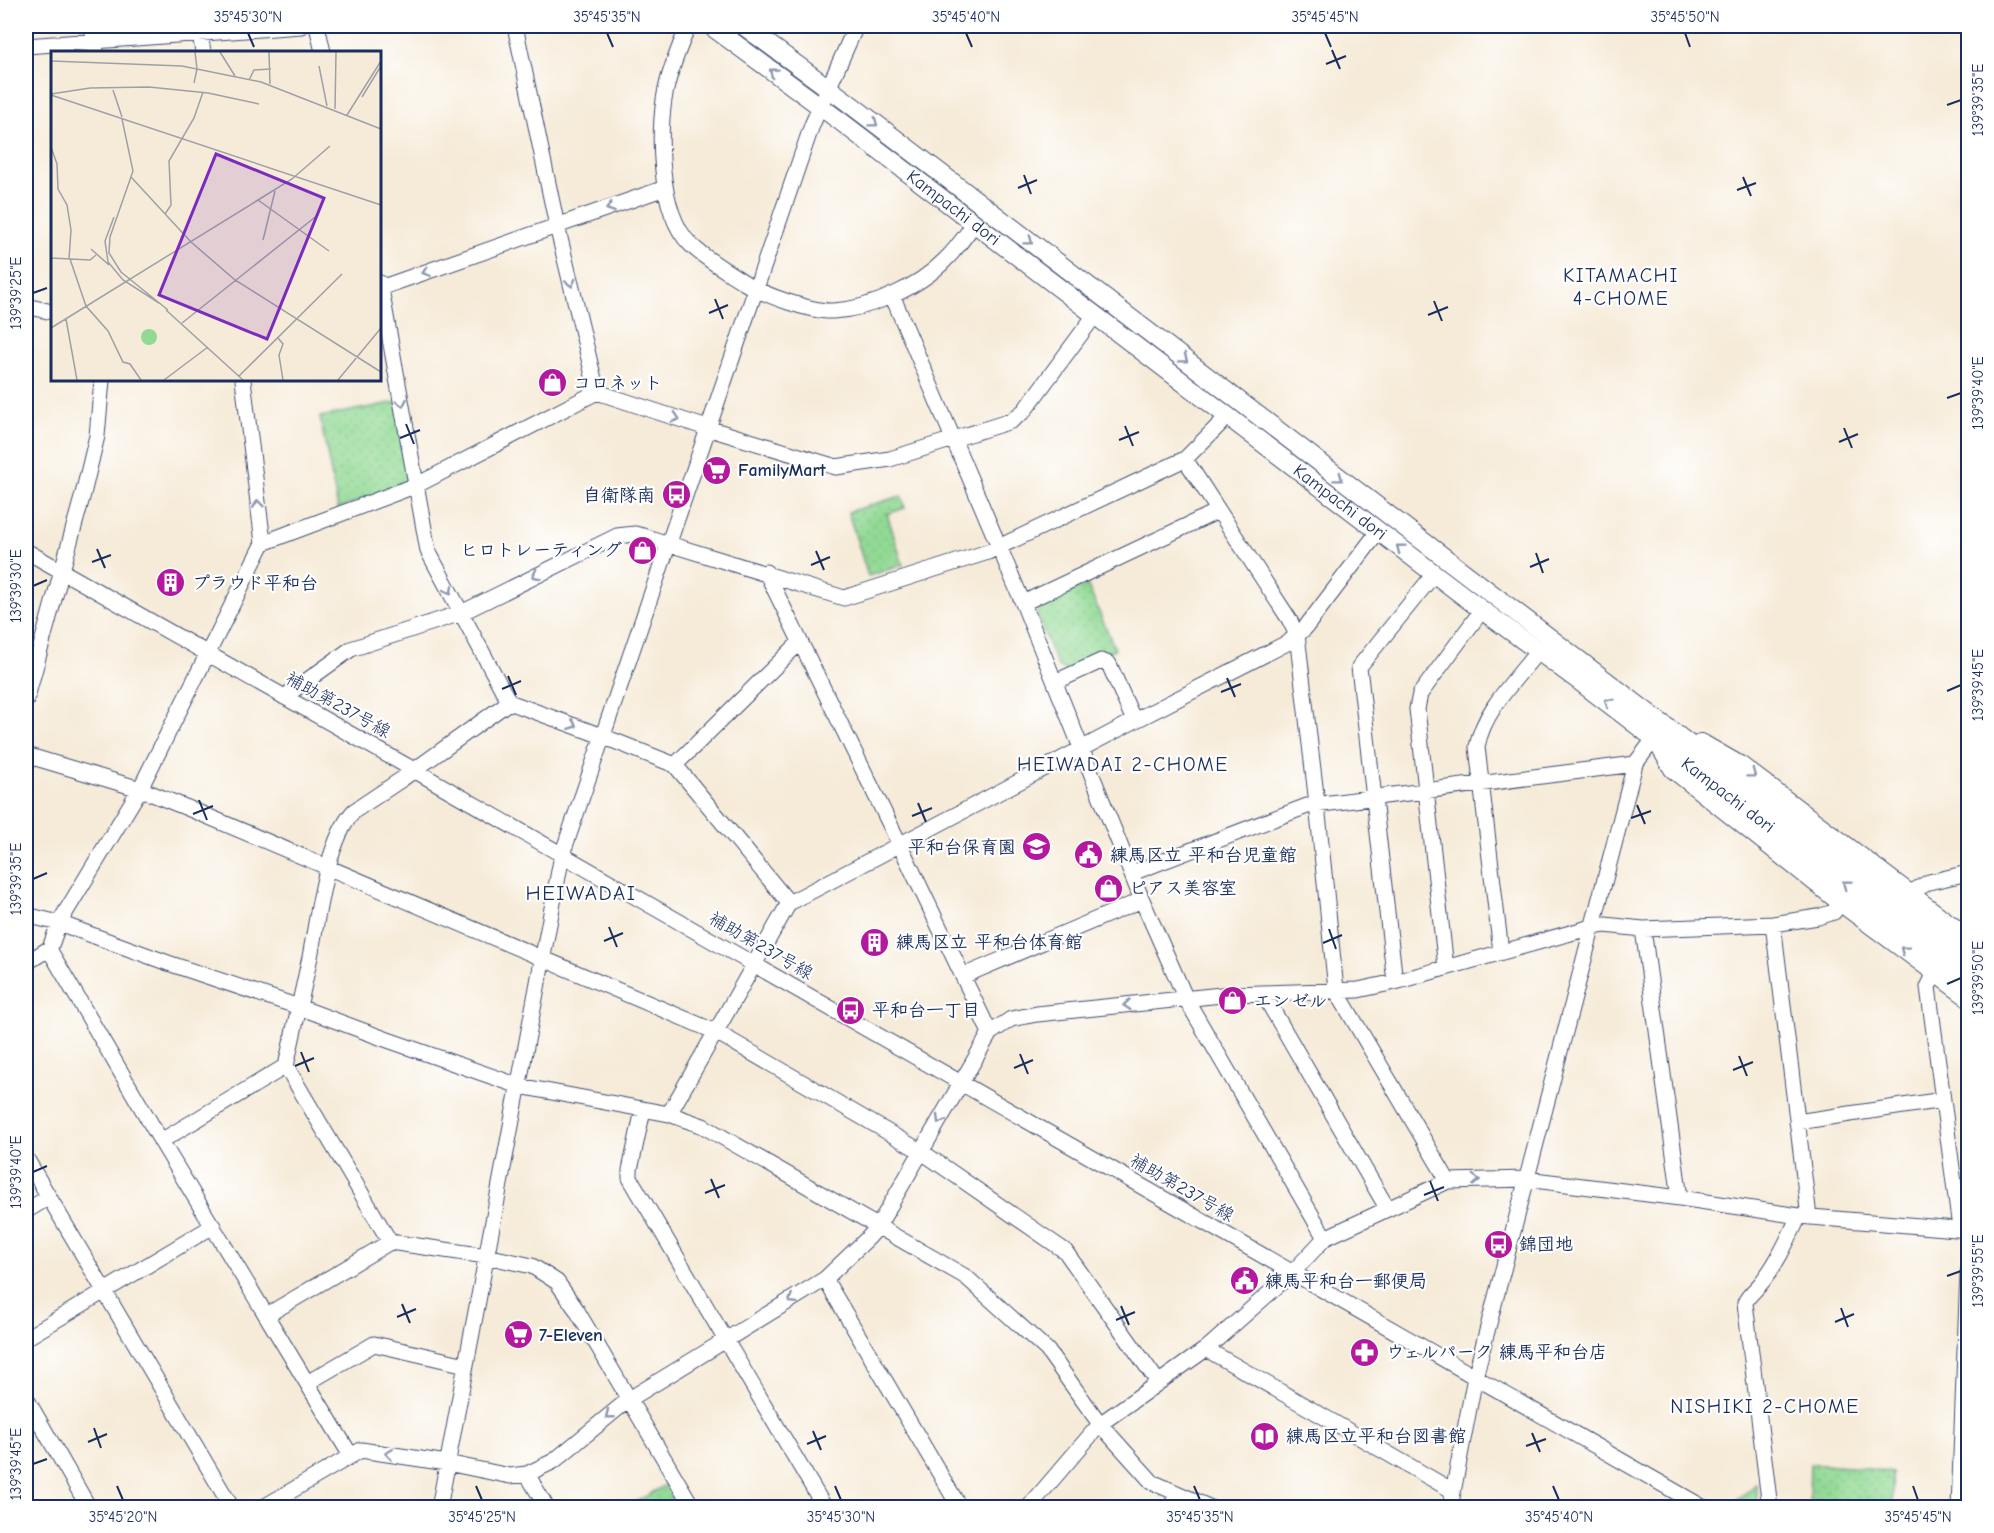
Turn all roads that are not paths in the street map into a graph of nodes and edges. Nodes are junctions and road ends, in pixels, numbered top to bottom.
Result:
1 (92, 26) edge
2 (301, 26) edge
3 (317, 26) edge
4 (516, 26) edge
5 (688, 26) edge
6 (711, 26) edge
7 (744, 26) edge
8 (856, 26) edge
9 (200, 29) edge
10 (26, 46) edge
11 (95, 47) edge
12 (203, 51) edge
13 (323, 51) edge
14 (828, 87) junction
15 (820, 107) junction
16 (665, 188) junction
17 (974, 224) junction
18 (557, 226) junction
19 (381, 286) edge
20 (755, 289) junction
21 (381, 291) edge
22 (892, 295) junction
23 (26, 306) edge
24 (51, 312) edge
25 (1095, 315) junction
26 (102, 381) edge
27 (243, 381) edge
28 (597, 392) junction
29 (1227, 417) junction
30 (707, 428) junction
31 (954, 439) junction
32 (1185, 459) junction
33 (417, 485) junction
34 (1218, 511) junction
35 (1378, 532) junction
36 (263, 543) junction
37 (668, 544) junction
38 (999, 547) junction
39 (26, 551) edge
40 (61, 571) junction
41 (766, 572) junction
42 (1434, 574) junction
43 (1023, 603) junction
44 (1482, 610) junction
45 (461, 612) junction
46 (1298, 635) junction
47 (800, 642) junction
48 (1538, 651) junction
49 (207, 654) junction
50 (1055, 682) junction
51 (284, 697) junction
52 (26, 701) edge
53 (508, 702) junction
54 (1134, 721) junction
55 (1659, 731) junction
56 (602, 736) junction
57 (1082, 749) junction
58 (26, 755) edge
59 (1635, 764) junction
60 (675, 765) junction
61 (414, 770) junction
62 (1480, 782) junction
63 (140, 789) junction
64 (1426, 790) junction
65 (1375, 796) junction
66 (1317, 804) junction
67 (900, 845) junction
68 (562, 855) junction
69 (328, 868) junction
70 (1132, 873) junction
71 (1968, 873) edge
72 (1142, 900) junction
73 (1840, 902) junction
74 (789, 903) junction
75 (1901, 906) junction
76 (26, 915) edge
77 (59, 923) junction
78 (1773, 924) junction
79 (1592, 927) junction
80 (1643, 929) junction
81 (1968, 938) edge
82 (49, 949) junction
83 (1501, 952) junction
84 (1968, 957) edge
85 (542, 958) junction
86 (26, 963) edge
87 (754, 964) junction
88 (1446, 968) junction
89 (1935, 973) junction
90 (963, 976) junction
91 (1968, 978) edge
92 (1395, 982) junction
93 (1336, 990) junction
94 (1267, 993) junction
95 (1968, 997) edge
96 (1185, 999) junction
97 (299, 1007) junction
98 (717, 1032) junction
99 (990, 1033) junction
100 (286, 1066) junction
101 (961, 1083) junction
102 (519, 1086) junction
103 (1943, 1100) junction
104 (643, 1110) junction
105 (669, 1114) junction
106 (1797, 1122) junction
107 (161, 1141) junction
108 (922, 1152) junction
109 (26, 1158) edge
110 (1526, 1179) junction
111 (1448, 1181) junction
112 (49, 1197) junction
113 (1680, 1198) junction
114 (1388, 1208) junction
115 (26, 1211) edge
116 (1804, 1217) junction
117 (213, 1226) junction
118 (877, 1228) junction
119 (1964, 1229) edge
120 (1325, 1238) junction
121 (390, 1242) junction
122 (486, 1256) junction
123 (1292, 1272) junction
124 (1968, 1272) edge
125 (825, 1280) junction
126 (104, 1291) junction
127 (267, 1316) junction
128 (26, 1338) edge
129 (726, 1340) junction
130 (1206, 1348) junction
131 (466, 1365) junction
132 (1475, 1377) junction
133 (1158, 1382) junction
134 (307, 1383) junction
135 (26, 1398) edge
136 (628, 1400) junction
137 (1100, 1424) junction
138 (351, 1456) junction
139 (447, 1462) junction
140 (526, 1474) junction
141 (1453, 1491) junction
142 (1179, 1494) junction
143 (1702, 1507) edge
144 (89, 1508) edge
145 (232, 1508) edge
146 (262, 1508) edge
147 (439, 1508) edge
148 (547, 1508) edge
149 (693, 1508) edge
150 (825, 1508) edge
151 (960, 1508) edge
152 (1028, 1508) edge
153 (1169, 1508) edge
154 (1211, 1508) edge
155 (1450, 1508) edge
156 (1770, 1508) edge
157 (1959, 1508) edge

1 - 11 street
2 - 9 street
3 - 13 street
4 - 18 street
5 - 16 street
15 -> 6 main road, Kampachi dori
7 - 14 main road, Kampachi dori
8 - 14 street
9 - 11 street
9 - 12 street
10 - 11 street
14 - 15 street
14 -> 55 main road, Kampachi dori
15 - 17 main road, Kampachi dori
15 - 20 street
16 -> 18 street
16 - 20 street
17 - 22 street
17 - 25 main road, Kampachi dori
18 -> 19 street
18 -> 28 street
20 - 22 street
20 - 30 street
21 -> 33 street
22 - 31 street
23 - 24 street
25 - 29 main road, Kampachi dori
25 - 31 street
26 - 40 street
36 -> 27 street
28 -> 30 street
28 - 33 street
29 - 32 street
29 - 35 main road, Kampachi dori
30 - 31 street
30 - 37 street
31 - 38 street
32 - 34 street
32 - 38 street
33 - 36 street
33 -> 45 street
34 - 43 street
34 - 46 street
42 -> 35 main road, Kampachi dori
35 - 46 street
36 - 49 street
37 - 41 street
37 -> 45 street
37 - 56 street
38 - 41 street
38 - 43 street
39 - 40 street, 補助第237号線
40 - 49 street, 補助第237号線
40 - 52 street
41 - 47 street
42 - 44 main road, Kampachi dori
42 - 65 street
43 - 50 street
44 - 48 main road, Kampachi dori
44 - 64 street
45 - 51 street
45 - 53 street
46 - 54 street
46 - 66 street
47 - 60 street
47 - 67 street
55 -> 48 main road, Kampachi dori
48 - 62 street
49 - 51 street, 補助第237号線
49 - 63 street
50 - 54 street
50 - 57 street
51 - 61 street, 補助第237号線
53 -> 56 street
53 - 61 street
54 - 57 street
55 - 59 street
55 - 73 main road
55 - 75 main road, Kampachi dori
56 - 60 street
56 - 68 street
57 - 67 street
57 - 70 street
58 - 63 street
59 - 62 street
59 - 79 street
60 - 74 street
61 - 68 street, 補助第237号線
61 - 69 street
62 - 64 street
62 - 83 street
63 - 69 street
63 - 77 street
64 - 65 street
64 - 88 street
65 - 66 street
65 - 92 street
66 - 70 street
66 - 93 street
67 - 74 street
67 - 90 street
68 - 85 street
68 - 87 street, 補助第237号線
69 - 85 street
69 - 97 street
70 - 72 street
71 - 75 street
72 - 90 street
72 - 96 street
73 - 78 street
89 -> 73 main road
74 - 87 street
75 - 81 main road
75 - 84 main road, Kampachi dori
75 - 91 main road, Kampachi dori
76 - 77 street
77 - 82 street
77 - 97 street
78 - 80 street
78 - 106 street
79 - 80 street
79 - 83 street
79 - 110 street
80 - 113 street
82 - 86 street
82 - 107 street
83 - 88 street
85 - 98 street
85 - 102 street
87 - 98 street
87 - 101 street, 補助第237号線
88 - 92 street
89 - 95 main road
89 - 103 street
90 - 99 street
92 - 93 street
93 - 94 street
93 - 111 street
94 - 96 street
94 - 114 street
96 -> 99 street
96 - 120 street
97 - 100 street
97 - 102 street
98 - 105 street
98 - 108 street
99 - 101 street
100 - 107 street
100 - 121 street
101 -> 108 street
101 - 123 street, 補助第237号線
102 - 104 street
102 - 122 street
103 - 106 street
103 - 119 street
104 - 105 street
104 - 129 street
105 - 118 street
106 - 116 street
107 - 117 street
108 - 118 street
108 - 133 street
109 - 112 street
111 -> 110 street
110 - 113 street
110 - 132 street
111 - 114 street
112 - 115 street
112 - 126 street
113 - 116 street
114 - 120 street
116 - 119 street
116 - 156 street
117 - 126 street
117 - 127 street
118 - 125 street
118 - 137 street
120 - 123 street
121 - 122 street
121 - 127 street
122 - 131 street
122 - 136 street
123 - 130 street
123 - 132 street, 補助第237号線
124 - 157 street
125 -> 129 street
125 - 151 street
126 - 128 street
126 - 145 street
127 - 134 street
129 - 136 street
129 - 150 street
130 - 133 street
130 - 141 street
131 - 134 street
131 - 139 street
132 - 141 street
132 - 143 street, 補助第237号線
133 - 137 street
134 - 138 street
135 - 144 street
136 -> 140 street
136 - 149 street
137 - 142 street
137 - 152 street
139 -> 138 street
138 - 146 street
139 - 140 street
139 - 147 street
140 - 148 street
141 - 155 street
142 - 153 street
142 - 154 street

